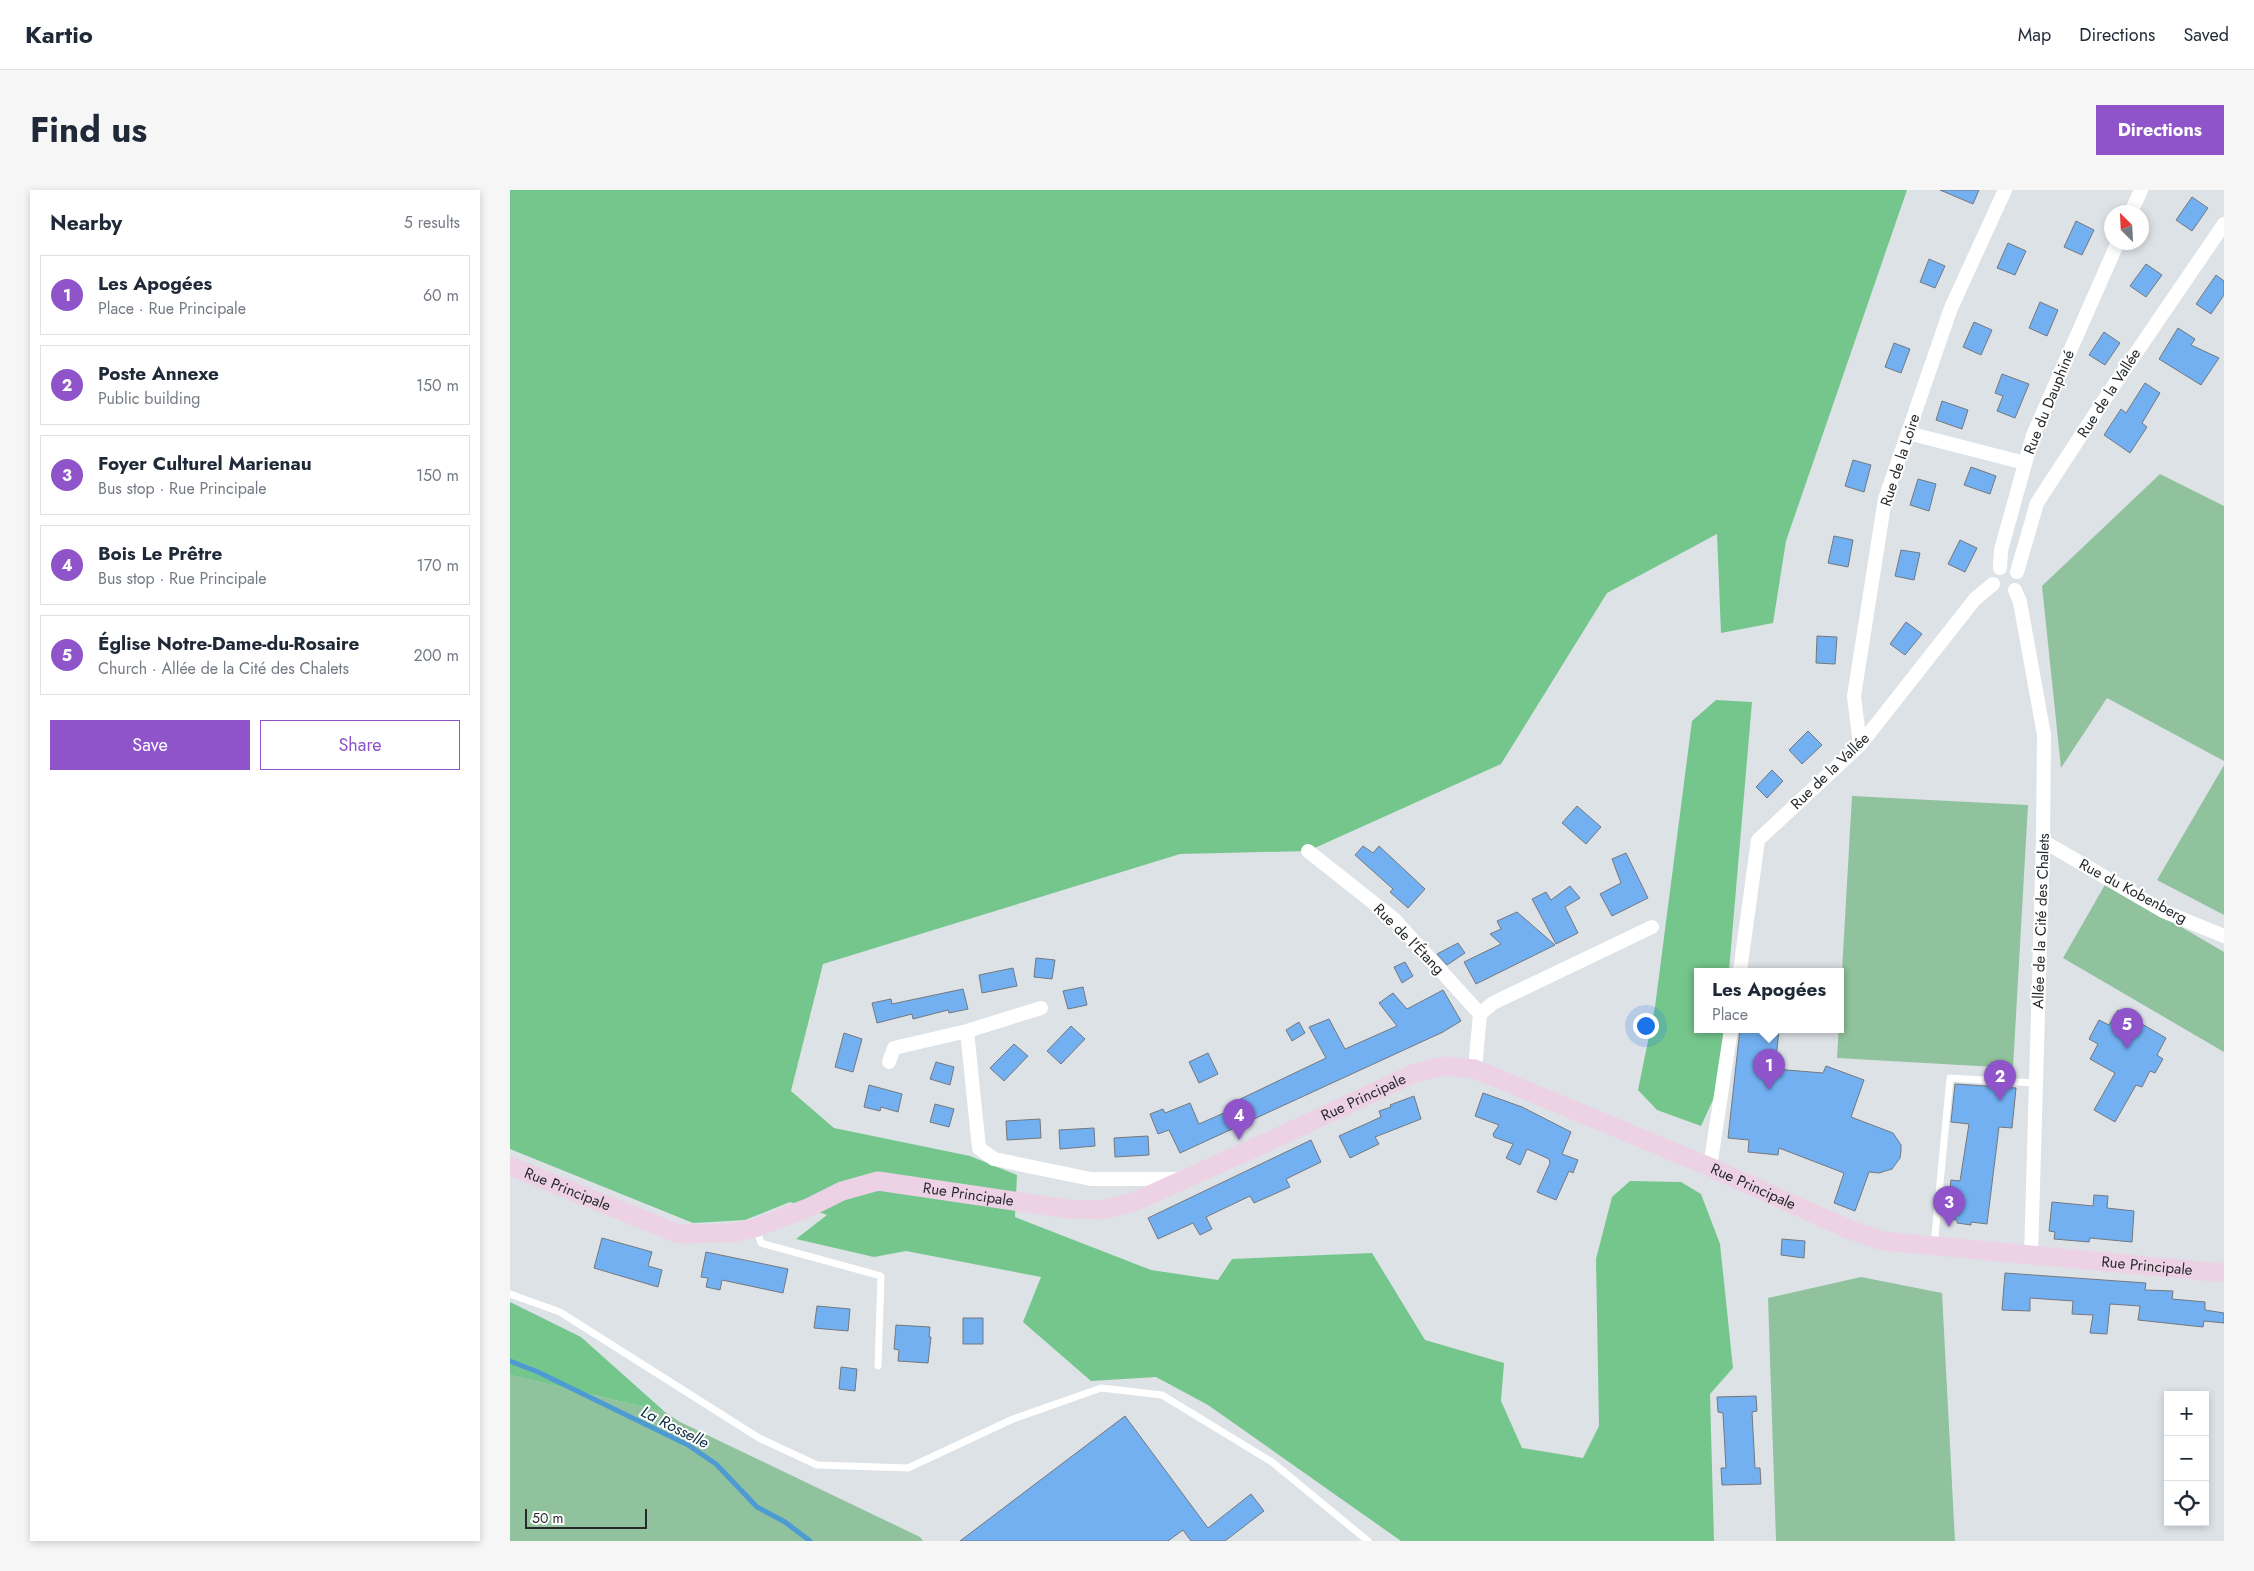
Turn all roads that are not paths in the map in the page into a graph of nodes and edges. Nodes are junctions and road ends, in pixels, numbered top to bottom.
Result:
1 (2005, 190) edge
2 (2141, 190) edge
3 (2134, 205) edge
4 (2224, 224) edge
5 (2114, 250) edge
6 (1908, 433) junction
7 (2024, 463) junction
8 (2000, 568) junction
9 (2016, 572) junction
10 (1993, 584) junction
11 (2015, 590) junction
12 (1860, 745) junction
13 (2043, 841) junction
14 (1308, 851) dead end
15 (1652, 927) dead end
16 (2224, 936) edge
17 (1740, 968) edge
18 (1041, 1008) dead end
19 (1480, 1014) junction
20 (967, 1031) junction
21 (1730, 1033) edge
22 (889, 1062) dead end
23 (1475, 1069) junction
24 (2036, 1083) junction
25 (510, 1166) edge
26 (1710, 1167) junction
27 (1182, 1179) junction
28 (756, 1228) junction
29 (1934, 1246) junction
30 (2031, 1255) junction
31 (2224, 1273) edge
32 (510, 1294) edge
33 (878, 1366) dead end
34 (1368, 1541) edge

1 - 6 street, Rue de la Loire
2 - 3 street
4 - 9 street, Rue de la Vallée
5 - 7 street, Rue du Dauphiné
6 - 7 street
6 - 12 street, Rue de la Loire
7 - 8 street, Rue du Dauphiné
8 - 9 street
8 - 10 street, Rue de la Vallée
9 - 11 street, Rue de la Vallée
10 - 11 street
10 - 12 street, Rue de la Vallée
11 - 13 street, Allée de la Cité des Chalets
12 - 17 street, Rue de la Vallée
13 - 16 street, Rue du Kobenberg
13 - 24 street, Allée de la Cité des Chalets
14 - 19 street, Rue de l'Étang
15 - 19 street
18 - 20 street
19 - 23 street
20 - 22 street
20 - 27 street
21 - 26 street
23 - 26 main road, Rue Principale
23 - 27 main road, Rue Principale
24 - 29 lane
24 - 30 street, Allée de la Cité des Chalets
25 - 28 main road, Rue Principale
26 - 29 main road, Rue Principale
27 - 28 main road, Rue Principale
28 - 33 lane
29 - 30 main road, Rue Principale
30 - 31 main road, Rue Principale
32 - 34 lane

